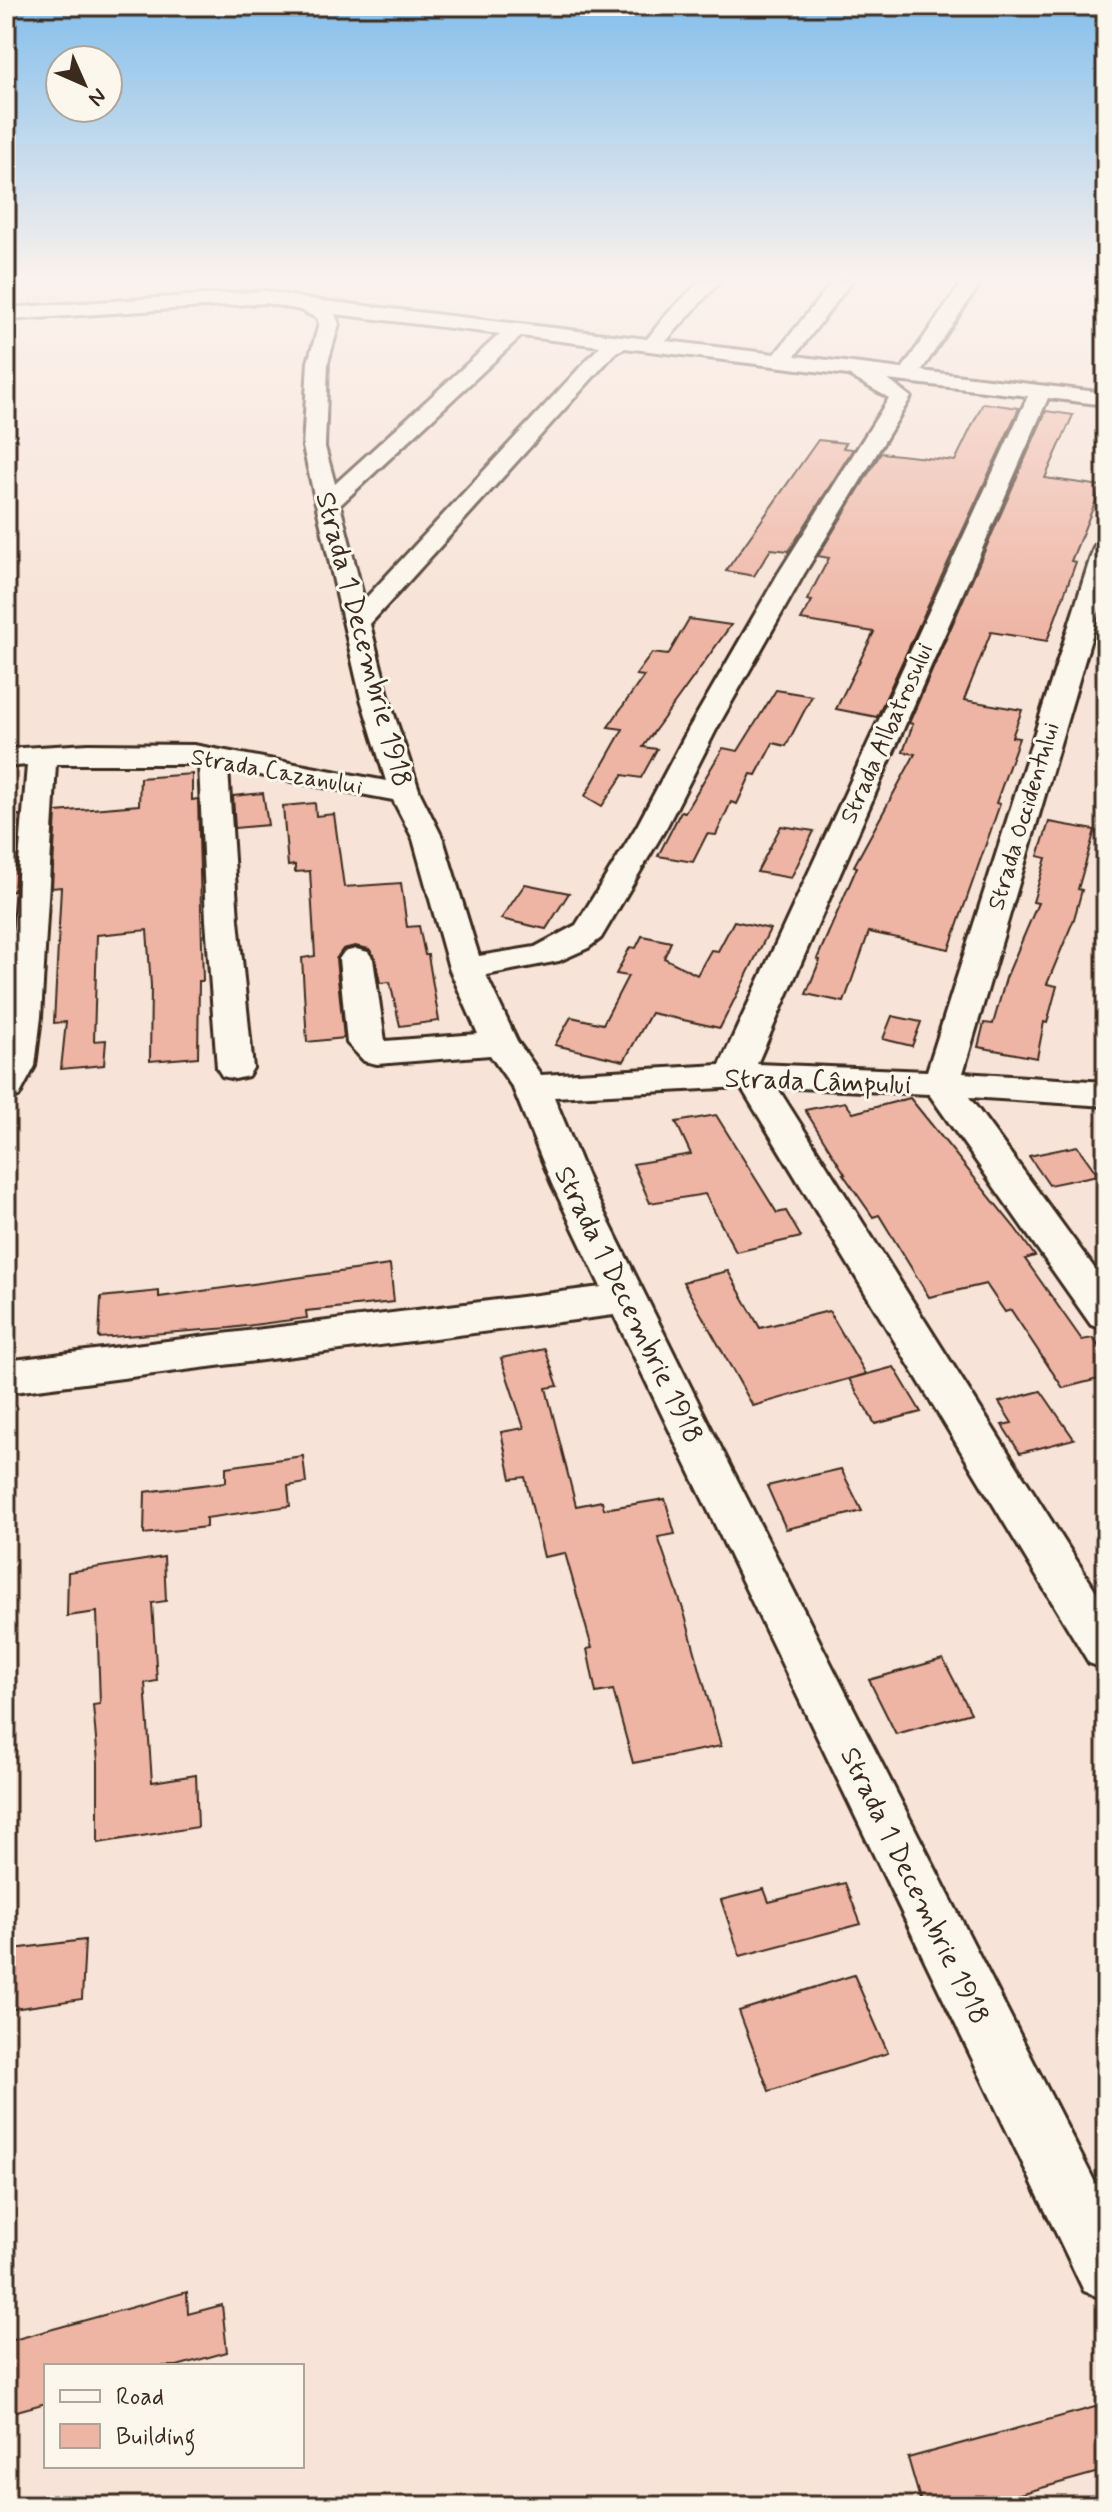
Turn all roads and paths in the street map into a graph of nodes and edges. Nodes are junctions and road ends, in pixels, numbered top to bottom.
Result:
1 (315, 398) edge
2 (443, 398) edge
3 (563, 398) edge
4 (899, 398) edge
5 (1037, 398) edge
6 (328, 503) junction
7 (1106, 547) edge
8 (356, 624) junction
9 (42, 756) junction
10 (213, 757) junction
11 (6, 758) edge
12 (405, 793) junction
13 (356, 959) dead end
14 (466, 968) junction
15 (500, 1043) junction
16 (235, 1068) dead end
17 (743, 1075) junction
18 (941, 1085) junction
19 (531, 1087) junction
20 (6, 1088) edge
21 (1106, 1094) edge
22 (627, 1299) junction
23 (1106, 1314) edge
24 (6, 1377) edge
25 (1106, 1648) edge
26 (1106, 2269) edge

1 - 6 street, Strada 1 Decembrie 1918
2 - 6 street
3 - 8 street
4 - 14 street
5 - 17 street, Strada Albatrosului
6 - 8 street, Strada 1 Decembrie 1918
7 - 18 street, Strada Occidentului
8 - 12 street, Strada 1 Decembrie 1918
9 - 10 street, Strada Cazanului
9 - 11 street, Strada Cazanului
9 - 20 street
10 - 12 street, Strada Cazanului
10 - 16 street
12 - 14 street, Strada 1 Decembrie 1918
13 - 15 street
14 - 15 street, Strada 1 Decembrie 1918
15 - 19 street, Strada 1 Decembrie 1918
17 - 18 street, Strada Câmpului
17 - 19 street, Strada Câmpului
17 - 25 street
18 - 21 street, Strada Câmpului
18 - 23 street
19 - 22 street, Strada 1 Decembrie 1918
22 - 24 street
22 - 26 street, Strada 1 Decembrie 1918

